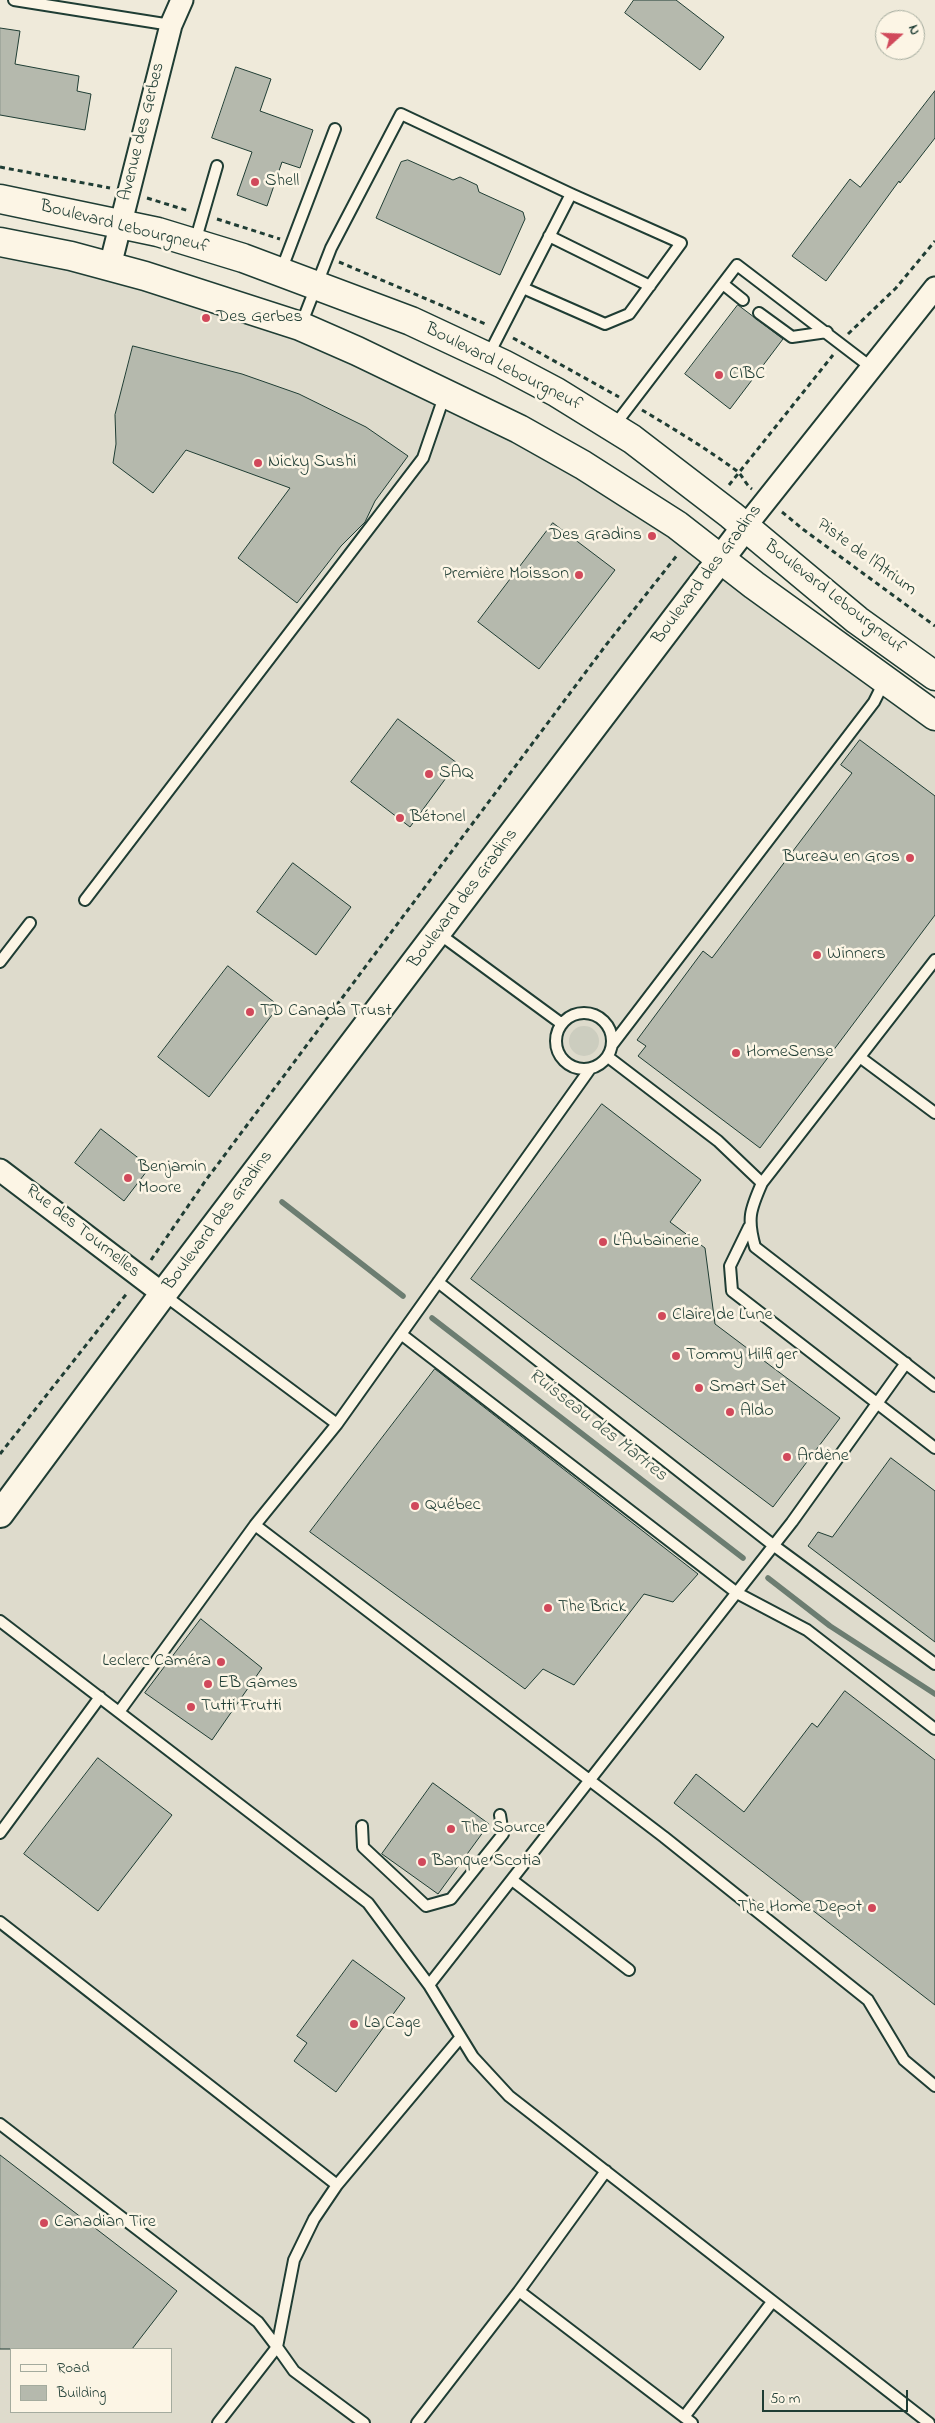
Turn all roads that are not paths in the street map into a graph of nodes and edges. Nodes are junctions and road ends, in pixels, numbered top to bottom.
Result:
1 (14, 0) edge
2 (182, 0) edge
3 (171, 25) junction
4 (335, 129) dead end
5 (217, 166) dead end
6 (571, 194) junction
7 (0, 199) edge
8 (120, 224) junction
9 (549, 236) junction
10 (0, 242) edge
11 (194, 244) junction
12 (110, 266) junction
13 (280, 271) junction
14 (316, 284) junction
15 (722, 284) junction
16 (650, 286) junction
17 (523, 288) junction
18 (935, 288) edge
19 (743, 300) dead end
20 (759, 313) dead end
21 (300, 326) junction
22 (827, 332) junction
23 (488, 357) junction
24 (872, 368) junction
25 (446, 394) junction
26 (613, 427) junction
27 (744, 527) junction
28 (721, 558) junction
29 (935, 676) edge
30 (885, 680) junction
31 (935, 716) edge
32 (85, 900) dead end
33 (30, 922) dead end
34 (438, 933) junction
35 (935, 960) edge
36 (0, 962) edge
37 (562, 1024) junction
38 (612, 1045) junction
39 (608, 1057) junction
40 (861, 1058) junction
41 (590, 1069) junction
42 (935, 1113) edge
43 (0, 1170) edge
44 (762, 1183) junction
45 (749, 1226) junction
46 (438, 1282) junction
47 (163, 1294) junction
48 (401, 1334) junction
49 (906, 1364) junction
50 (935, 1386) edge
51 (878, 1404) junction
52 (337, 1424) junction
53 (935, 1448) edge
54 (0, 1514) edge
55 (255, 1526) junction
56 (773, 1545) junction
57 (737, 1593) junction
58 (0, 1621) edge
59 (935, 1664) edge
60 (100, 1697) junction
61 (118, 1712) junction
62 (935, 1729) edge
63 (589, 1779) junction
64 (500, 1815) dead end
65 (362, 1826) dead end
66 (0, 1833) edge
67 (512, 1880) junction
68 (0, 1922) edge
69 (629, 1970) dead end
70 (429, 1985) junction
71 (460, 2038) junction
72 (935, 2086) edge
73 (0, 2124) edge
74 (606, 2172) junction
75 (338, 2185) junction
76 (519, 2291) junction
77 (772, 2302) junction
78 (276, 2347) junction
79 (688, 2420) edge
80 (218, 2423) edge
81 (364, 2423) edge
82 (417, 2423) edge
83 (929, 2423) edge

1 - 3 lane
2 - 3 street, Avenue des Gerbes
3 - 8 street, Avenue des Gerbes
4 - 13 lane
5 - 11 lane
6 - 9 lane
6 - 14 lane
6 - 16 lane
7 - 8 main road, Boulevard Lebourgneuf
8 - 11 main road, Boulevard Lebourgneuf
8 - 12 street, Avenue des Gerbes
9 - 16 lane
9 - 17 lane
10 - 12 main road, Boulevard Lebourgneuf
11 - 13 main road, Boulevard Lebourgneuf
12 - 21 main road, Boulevard Lebourgneuf
13 - 14 main road, Boulevard Lebourgneuf
14 - 21 lane
14 - 23 main road, Boulevard Lebourgneuf
15 - 19 lane
15 - 22 lane
15 - 26 lane
16 - 17 lane
17 - 23 lane
18 - 24 street, Boulevard des Gradins
20 - 22 lane
21 - 25 main road, Boulevard Lebourgneuf
22 - 24 lane
23 - 26 main road, Boulevard Lebourgneuf
24 - 27 street, Boulevard des Gradins
25 - 28 main road, Boulevard Lebourgneuf
25 - 32 lane
26 - 27 main road, Boulevard Lebourgneuf
27 - 28 street, Boulevard des Gradins
27 - 29 main road, Boulevard Lebourgneuf
28 - 30 main road, Boulevard Lebourgneuf
28 - 34 street, Boulevard des Gradins
30 - 31 main road, Boulevard Lebourgneuf
30 - 38 lane
33 - 36 lane
34 - 37 lane
34 - 47 street, Boulevard des Gradins
35 - 40 lane
37 - 38 lane
37 - 41 lane
38 - 39 lane
39 - 41 lane
39 - 44 lane
40 - 42 lane
40 - 44 lane
41 - 46 lane
43 - 47 street, Rue des Tournelles
44 - 45 lane
45 - 49 lane
45 - 51 lane
46 - 48 lane
46 - 56 lane
47 - 52 lane
47 - 54 street, Boulevard des Gradins
48 - 52 lane
48 - 57 lane
49 - 50 lane
49 - 51 lane
51 - 53 lane
51 - 56 lane
52 - 55 lane
55 - 61 lane
55 - 63 lane
56 - 57 lane
56 - 59 lane
57 - 62 lane
57 - 63 lane
58 - 60 lane
60 - 61 lane
60 - 66 lane
61 - 70 lane
63 - 67 lane
63 - 72 lane
64 - 65 lane
67 - 69 lane
67 - 70 lane
68 - 75 lane
70 - 71 lane
71 - 74 lane
71 - 75 lane
73 - 78 lane
74 - 76 lane
74 - 77 lane
75 - 78 lane
76 - 79 lane
76 - 82 lane
77 - 79 lane
77 - 83 lane
78 - 80 lane
78 - 81 lane

